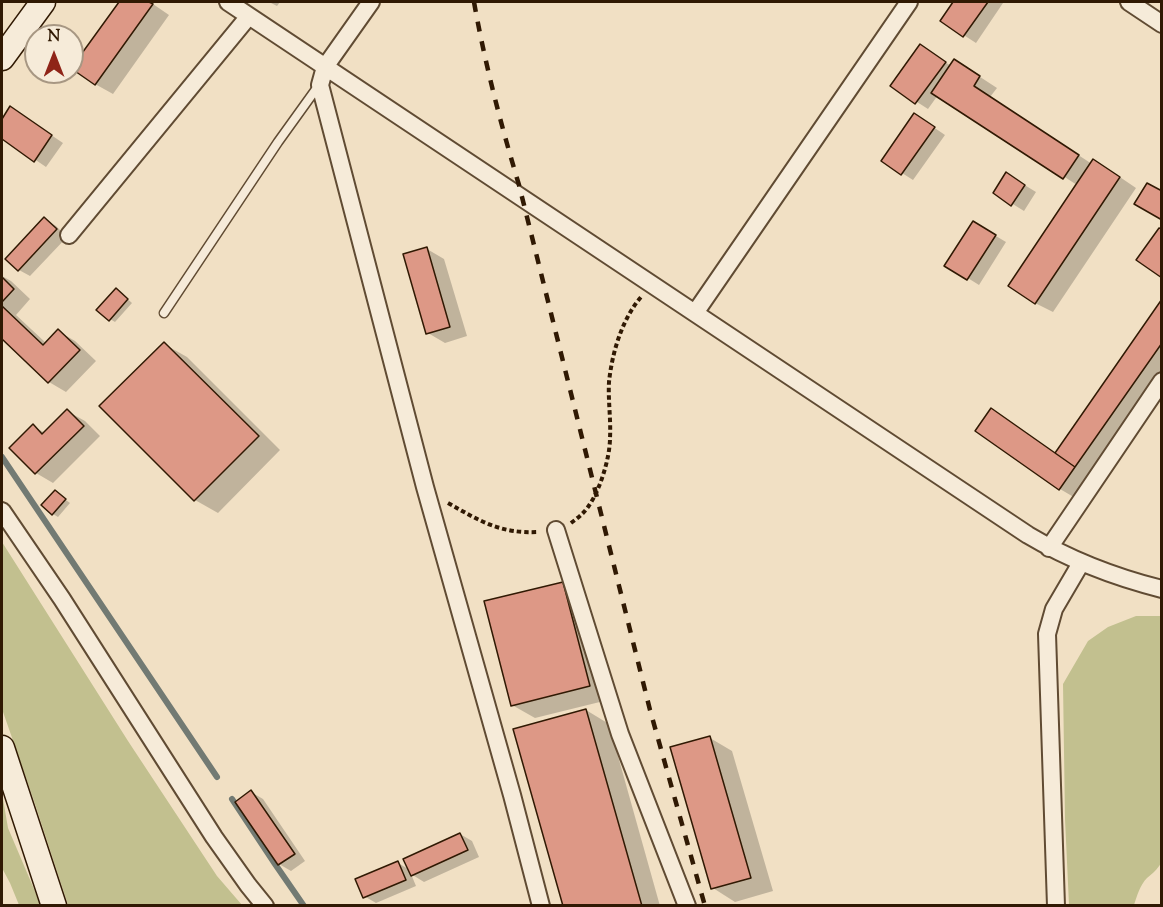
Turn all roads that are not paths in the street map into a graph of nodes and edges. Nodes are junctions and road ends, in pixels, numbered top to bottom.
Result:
1 (44, 2) edge
2 (228, 2) edge
3 (372, 2) edge
4 (909, 2) edge
5 (1129, 2) edge
6 (249, 16) junction
7 (1161, 24) edge
8 (2, 58) edge
9 (325, 67) junction
10 (320, 85) junction
11 (69, 235) dead end
12 (164, 313) dead end
13 (695, 313) junction
14 (1161, 381) edge
15 (2, 511) edge
16 (556, 530) road end
17 (1048, 548) junction
18 (1081, 563) junction
19 (1161, 589) edge
20 (2, 748) edge
21 (54, 906) edge
22 (265, 906) edge
23 (541, 906) edge
24 (687, 906) edge
25 (1056, 906) edge

1 - 8 street
2 - 6 street
3 - 9 street
4 - 13 street
5 - 7 street
6 - 9 street
6 - 11 street
9 - 10 street
9 - 13 street
10 - 12 lane
10 - 23 street
13 - 17 street
14 - 17 street
15 - 22 street
16 - 24 street
17 - 18 street
18 - 19 street
18 - 25 street
20 - 21 street

